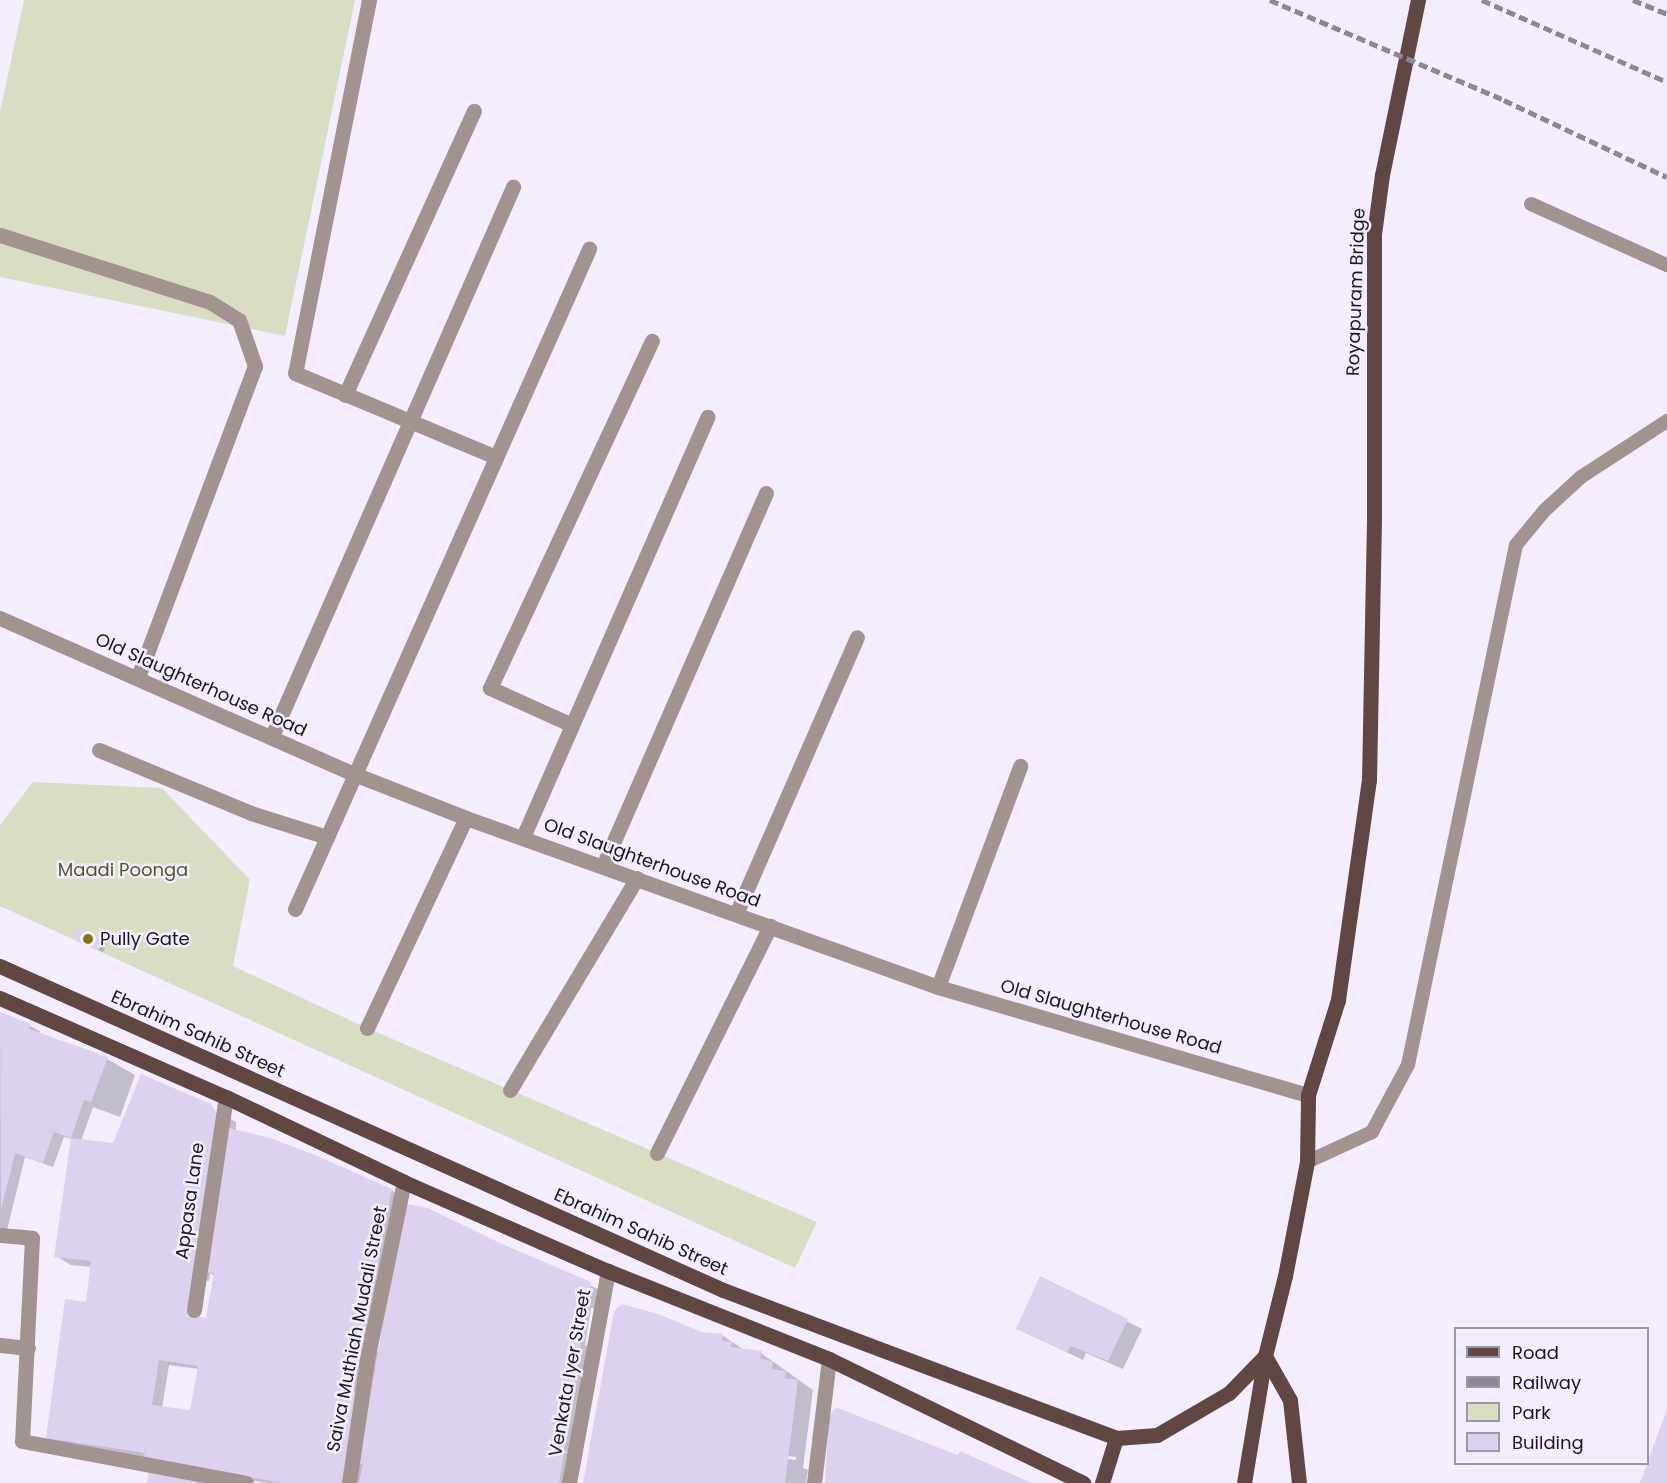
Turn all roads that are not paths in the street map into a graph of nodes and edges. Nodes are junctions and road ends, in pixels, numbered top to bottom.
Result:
1 (369, 0) edge
2 (1418, 0) edge
3 (474, 111) dead end
4 (513, 187) dead end
5 (1531, 204) dead end
6 (0, 236) edge
7 (590, 249) dead end
8 (1667, 265) edge
9 (652, 341) dead end
10 (345, 395) junction
11 (707, 417) dead end
12 (1667, 421) edge
13 (411, 422) junction
14 (496, 457) junction
15 (766, 493) dead end
16 (0, 618) edge
17 (857, 637) dead end
18 (138, 678) junction
19 (572, 724) junction
20 (272, 736) junction
21 (99, 750) dead end
22 (1020, 766) dead end
23 (354, 774) junction
24 (466, 818) junction
25 (327, 837) junction
26 (523, 837) junction
27 (603, 866) junction
28 (637, 878) junction
29 (295, 909) dead end
30 (736, 914) junction
31 (770, 926) junction
32 (0, 966) edge
33 (939, 987) junction
34 (0, 998) edge
35 (367, 1028) dead end
36 (510, 1090) dead end
37 (1308, 1095) junction
38 (226, 1097) junction
39 (657, 1153) dead end
40 (1307, 1162) junction
41 (404, 1182) junction
42 (0, 1235) edge
43 (608, 1271) junction
44 (194, 1310) dead end
45 (0, 1344) edge
46 (28, 1348) junction
47 (1264, 1356) junction
48 (829, 1359) junction
49 (1116, 1438) junction
50 (246, 1483) edge
51 (349, 1483) edge
52 (569, 1483) edge
53 (814, 1483) edge
54 (1083, 1483) edge
55 (1102, 1483) edge
56 (1244, 1483) edge
57 (1299, 1483) edge

1 - 10 street
2 - 37 main road, Royapuram Bridge
3 - 10 street
4 - 13 street
5 - 8 lane
6 - 18 street
7 - 14 street
9 - 19 street
10 - 13 street
11 - 19 street
12 - 40 lane
13 - 14 street
13 - 20 street
14 - 23 street
15 - 27 street
16 - 18 street, Old Slaughterhouse Road
17 - 30 street
18 - 20 street, Old Slaughterhouse Road
19 - 26 street
20 - 23 street, Old Slaughterhouse Road
21 - 25 street
22 - 33 street
23 - 24 street, Old Slaughterhouse Road
23 - 25 street
24 - 26 street, Old Slaughterhouse Road
24 - 35 street
25 - 29 street
26 - 27 street, Old Slaughterhouse Road
27 - 28 street, Old Slaughterhouse Road
28 - 30 street, Old Slaughterhouse Road
28 - 36 street
30 - 31 street, Old Slaughterhouse Road
31 - 33 street, Old Slaughterhouse Road
31 - 39 street
32 - 49 main road, Ebrahim Sahib Street
33 - 37 street, Old Slaughterhouse Road
34 - 38 main road
37 - 40 main road, Royapuram Bridge
38 - 41 main road
38 - 44 street, Appasa Lane
40 - 47 main road, Royapuram Bridge
41 - 43 main road
41 - 51 street, Saiva Muthiah Mudali Street
42 - 46 street
43 - 48 main road
43 - 52 street, Venkata Iyer Street
45 - 46 street
46 - 50 street
47 - 49 main road, Ebrahim Sahib Street
47 - 56 main road, Royapuram Bridge
47 - 57 main road
48 - 53 street
48 - 54 main road
49 - 55 main road

